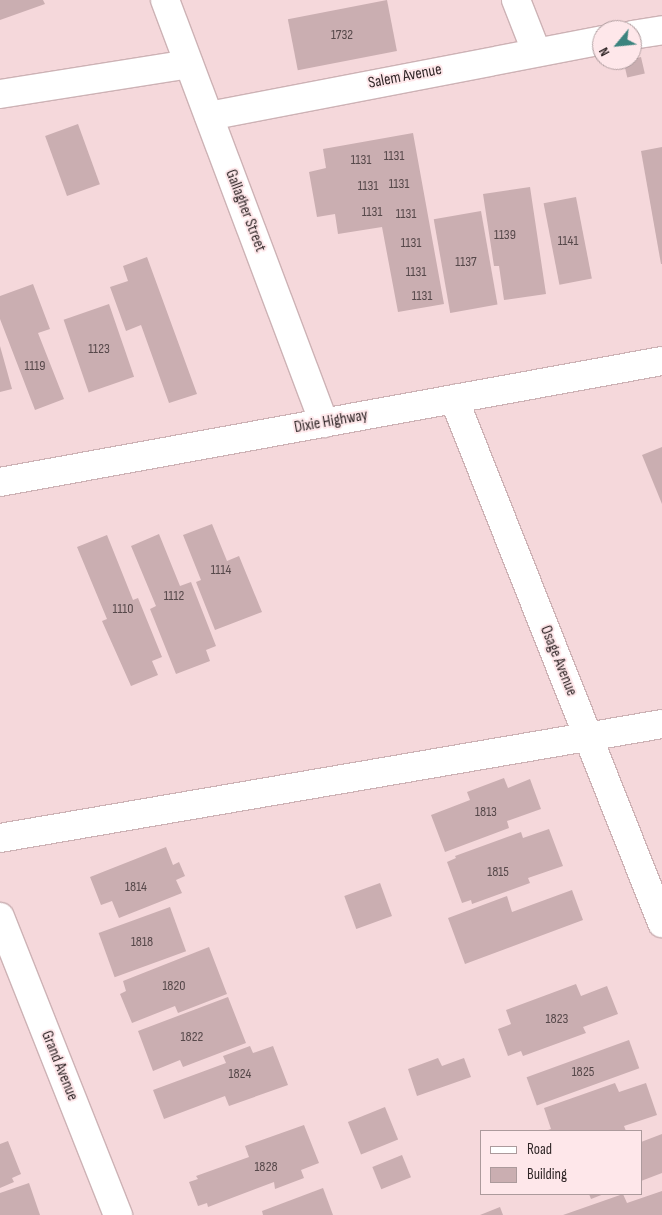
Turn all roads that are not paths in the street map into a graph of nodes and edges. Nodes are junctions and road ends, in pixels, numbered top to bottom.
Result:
1 (165, 0) edge
2 (516, 0) edge
3 (662, 30) edge
4 (642, 33) edge
5 (592, 42) edge
6 (536, 51) junction
7 (189, 64) junction
8 (0, 94) edge
9 (209, 116) junction
10 (662, 361) edge
11 (454, 399) junction
12 (324, 423) junction
13 (0, 482) edge
14 (662, 724) edge
15 (588, 738) junction
16 (0, 838) edge
17 (0, 917) edge
18 (662, 923) edge
19 (118, 1215) edge

1 - 7 street, Gallagher Street
2 - 6 street
3 - 4 street
5 - 6 street, Salem Avenue
6 - 9 street, Salem Avenue
7 - 8 street
7 - 9 street, Gallagher Street
9 - 12 street, Gallagher Street
10 - 11 street, Dixie Highway
11 - 12 street, Dixie Highway
11 - 15 street, Osage Avenue
12 - 13 street, Dixie Highway
14 - 15 street
15 - 16 street
15 - 18 street, Osage Avenue
17 - 19 street, Grand Avenue

